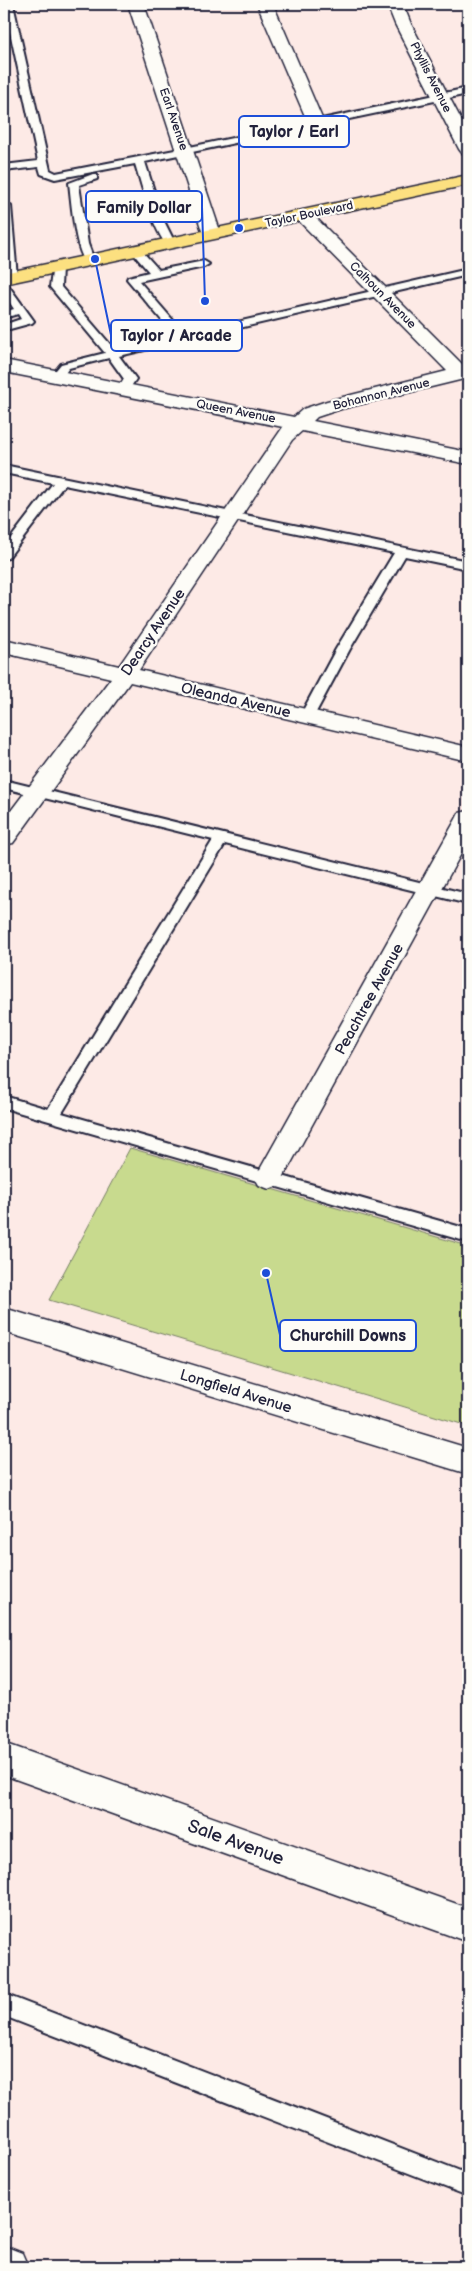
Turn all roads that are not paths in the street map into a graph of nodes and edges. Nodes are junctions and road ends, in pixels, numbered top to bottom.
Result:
1 (8, 4) edge
2 (136, 4) edge
3 (265, 4) edge
4 (395, 4) edge
5 (468, 90) edge
6 (441, 97) junction
7 (316, 123) junction
8 (468, 149) edge
9 (185, 151) junction
10 (43, 164) junction
11 (141, 164) junction
12 (4, 168) edge
13 (468, 180) edge
14 (4, 206) edge
15 (304, 216) junction
16 (212, 234) junction
17 (170, 243) junction
18 (136, 251) junction
19 (7, 258) edge
20 (89, 260) junction
21 (204, 264) dead end
22 (58, 267) junction
23 (468, 272) edge
24 (156, 274) junction
25 (6, 281) edge
26 (381, 292) junction
27 (8, 301) edge
28 (20, 310) junction
29 (4, 314) edge
30 (10, 326) dead end
31 (182, 338) junction
32 (112, 354) junction
33 (4, 366) edge
34 (465, 373) edge
35 (57, 376) junction
36 (124, 389) junction
37 (298, 424) junction
38 (468, 458) edge
39 (4, 469) edge
40 (61, 481) junction
41 (231, 516) junction
42 (401, 552) junction
43 (4, 555) edge
44 (468, 565) edge
45 (4, 646) edge
46 (125, 674) junction
47 (307, 716) junction
48 (468, 754) edge
49 (4, 784) edge
50 (38, 792) junction
51 (468, 819) edge
52 (222, 837) junction
53 (4, 838) edge
54 (430, 889) junction
55 (468, 899) edge
56 (4, 1102) edge
57 (52, 1115) junction
58 (269, 1178) junction
59 (468, 1236) edge
60 (4, 1320) edge
61 (468, 1461) edge
62 (4, 1759) edge
63 (468, 1925) edge
64 (4, 2005) edge
65 (468, 2184) edge
66 (4, 2266) edge
67 (8, 2267) edge

1 - 10 lane
2 - 9 street, Earl Avenue
3 - 7 street
4 - 6 street, Phyllis Avenue
5 - 6 lane
6 - 7 lane
6 - 8 street, Phyllis Avenue
7 - 9 lane
9 - 11 lane
9 - 16 street, Earl Avenue
10 - 11 lane
10 - 12 lane
11 - 17 lane
11 - 20 lane
13 - 15 main road, Taylor Boulevard
14 - 19 lane
15 - 16 main road, Taylor Boulevard
15 - 26 street, Calhoun Avenue
16 - 17 main road, Taylor Boulevard
17 - 18 main road, Taylor Boulevard
18 - 20 main road, Taylor Boulevard
18 - 24 lane
19 - 25 lane
20 - 22 main road, Taylor Boulevard
21 - 24 lane
22 - 25 main road, Taylor Boulevard
22 - 32 lane
23 - 26 lane
24 - 31 lane
25 - 27 lane
26 - 31 lane
26 - 34 street, Calhoun Avenue
27 - 28 lane
28 - 29 lane
28 - 30 lane
31 - 32 lane
32 - 35 lane
32 - 36 lane
33 - 35 street, Queen Avenue
34 - 37 street, Bohannon Avenue
35 - 36 street, Queen Avenue
36 - 37 street, Queen Avenue
37 - 38 street, Queen Avenue
37 - 41 street, Dearcy Avenue
39 - 40 lane
40 - 41 lane
40 - 43 lane
41 - 42 lane
41 - 46 street, Dearcy Avenue
42 - 44 lane
42 - 47 lane
45 - 46 street, Oleanda Avenue
46 - 47 street, Oleanda Avenue
46 - 50 street, Dearcy Avenue
47 - 48 street, Oleanda Avenue
49 - 50 lane
50 - 52 lane
50 - 53 street, Dearcy Avenue
51 - 54 street, Peachtree Avenue
52 - 54 lane
52 - 57 lane
54 - 55 lane
54 - 58 street, Peachtree Avenue
56 - 57 lane
57 - 58 lane
58 - 59 lane
60 - 61 street, Longfield Avenue
62 - 63 street, Sale Avenue
64 - 65 lane
66 - 67 street

